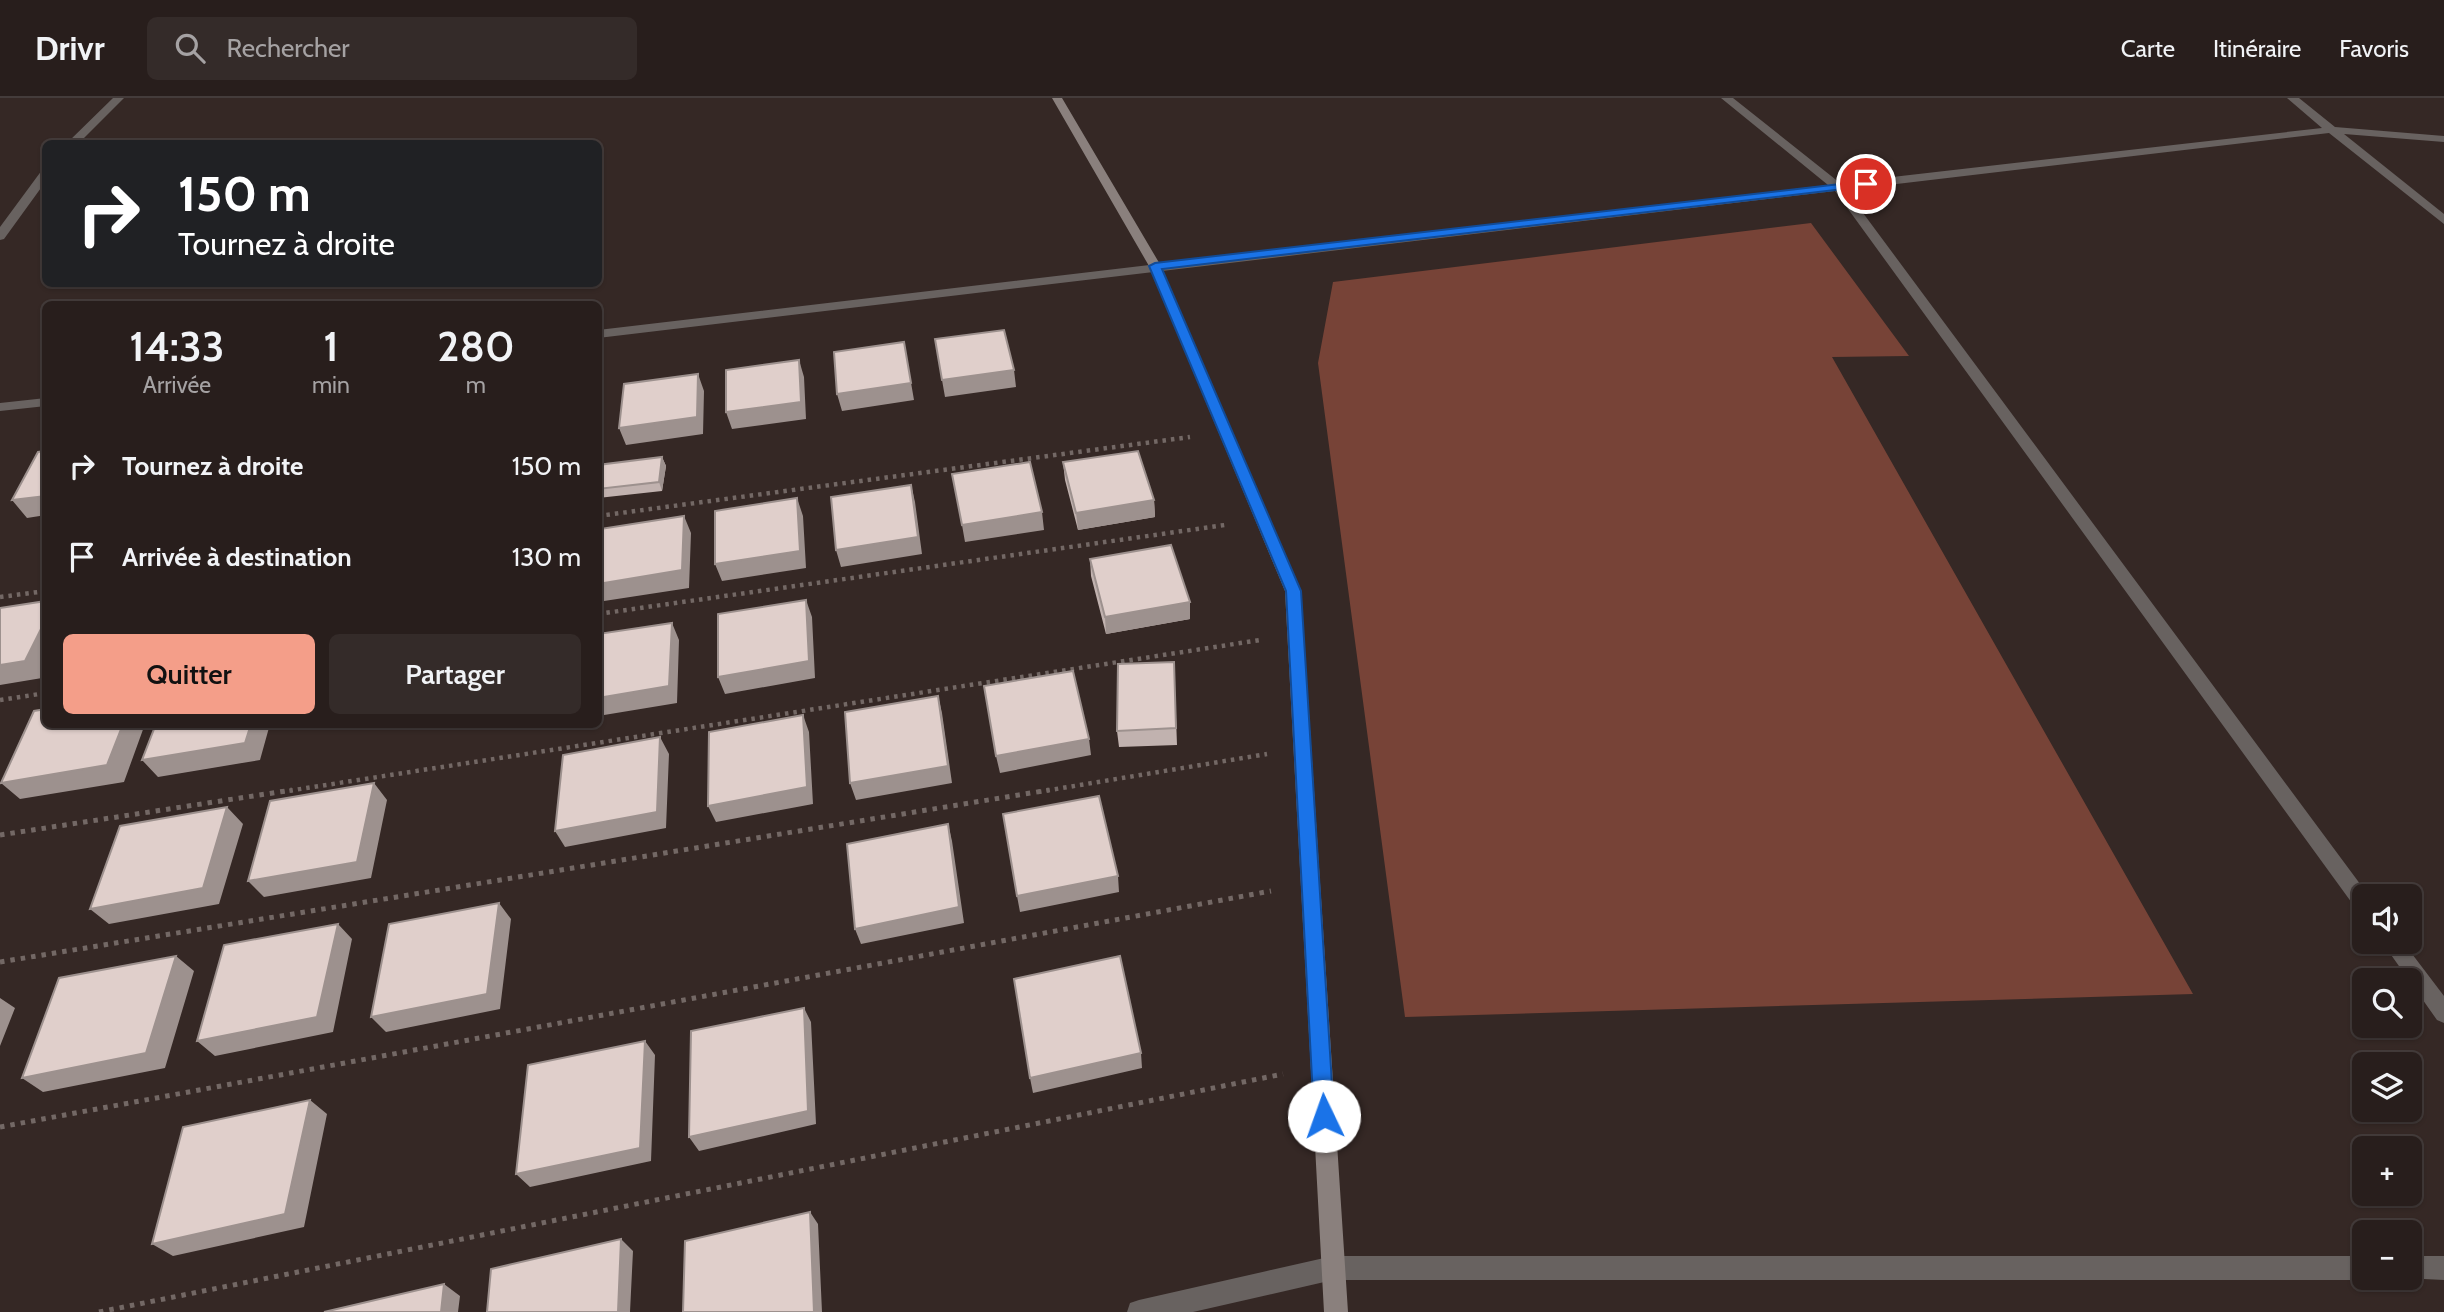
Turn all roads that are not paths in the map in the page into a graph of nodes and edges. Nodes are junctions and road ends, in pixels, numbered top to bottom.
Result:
1 (119, 98) edge
2 (1057, 98) edge
3 (1726, 98) edge
4 (2292, 98) edge
5 (2331, 130) junction
6 (2444, 139) edge
7 (75, 140) edge
8 (42, 178) edge
9 (1838, 187) junction
10 (2444, 220) edge
11 (0, 236) edge
12 (1155, 266) junction
13 (602, 334) edge
14 (42, 402) edge
15 (0, 407) edge
16 (2352, 888) edge
17 (2401, 954) edge
18 (2444, 1013) edge
19 (1333, 1268) junction
20 (2352, 1268) edge
21 (2422, 1268) edge
22 (2444, 1268) edge
23 (1139, 1312) edge
24 (1336, 1312) edge

1 - 7 street
2 - 12 main road
3 - 9 street
4 - 5 street
5 - 6 street
5 - 9 street
5 - 10 street
8 - 11 street
9 - 12 street
9 - 16 street
12 - 13 street
12 - 19 main road
14 - 15 street
17 - 18 street
19 - 20 street
19 - 23 street
19 - 24 main road
21 - 22 street

